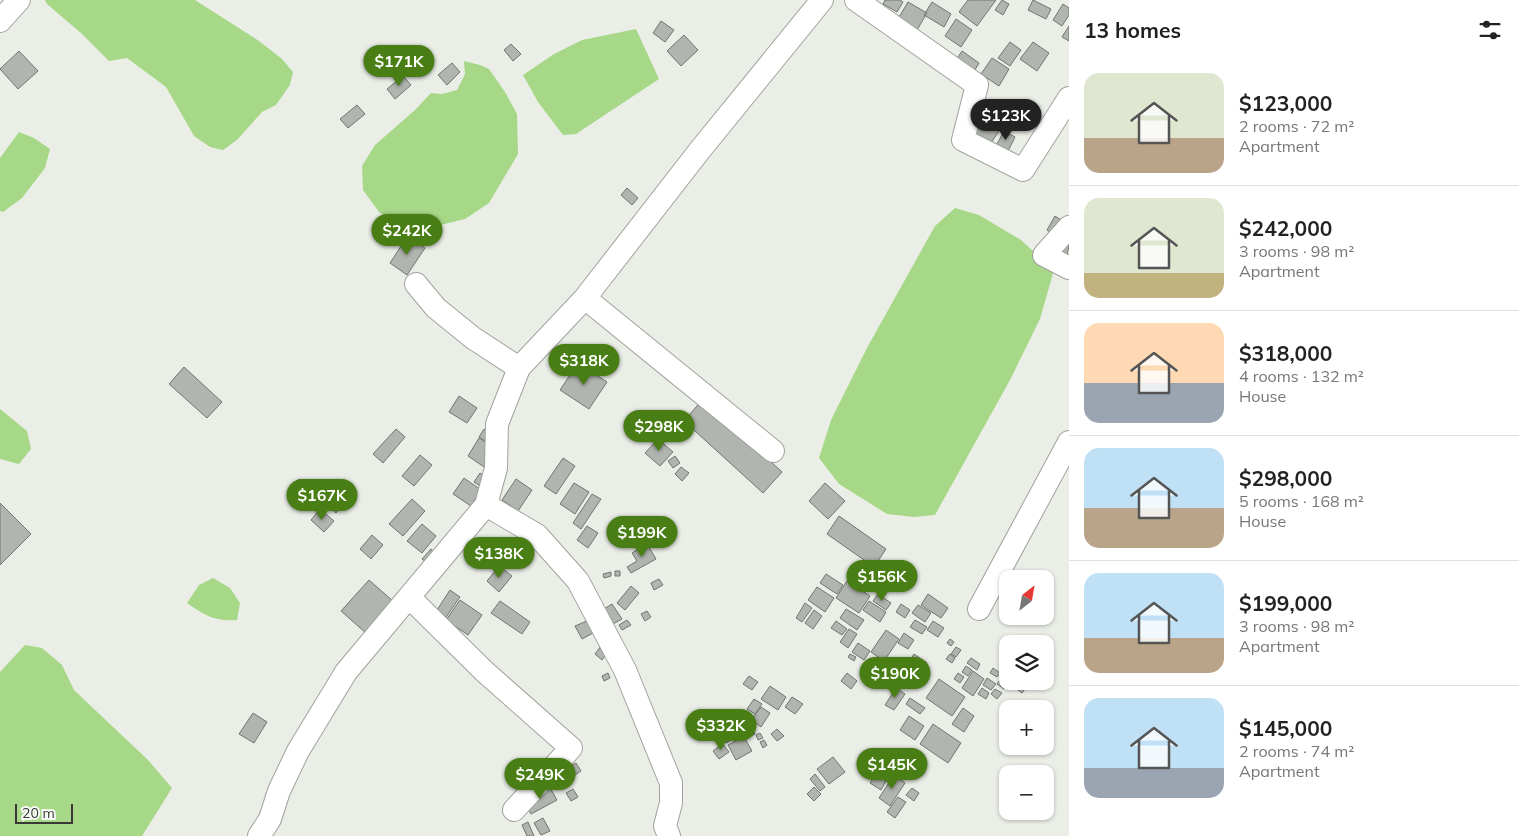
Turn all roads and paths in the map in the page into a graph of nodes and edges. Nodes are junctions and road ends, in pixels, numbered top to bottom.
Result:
1 (19, 0) edge
2 (822, 0) edge
3 (856, 0) edge
4 (0, 22) edge
5 (1069, 98) edge
6 (1069, 227) edge
7 (1069, 268) edge
8 (416, 284) dead end
9 (585, 298) junction
10 (519, 368) junction
11 (1069, 442) edge
12 (773, 451) dead end
13 (486, 505) junction
14 (409, 597) junction
15 (979, 609) dead end
16 (514, 810) dead end
17 (258, 836) edge
18 (669, 836) edge

1 - 4 street
2 - 9 street
3 - 5 street
6 - 7 street
8 - 10 street
9 - 10 street
9 - 12 street
10 - 13 street
11 - 15 street
13 - 14 street
13 - 18 street
14 - 16 street
14 - 17 street

